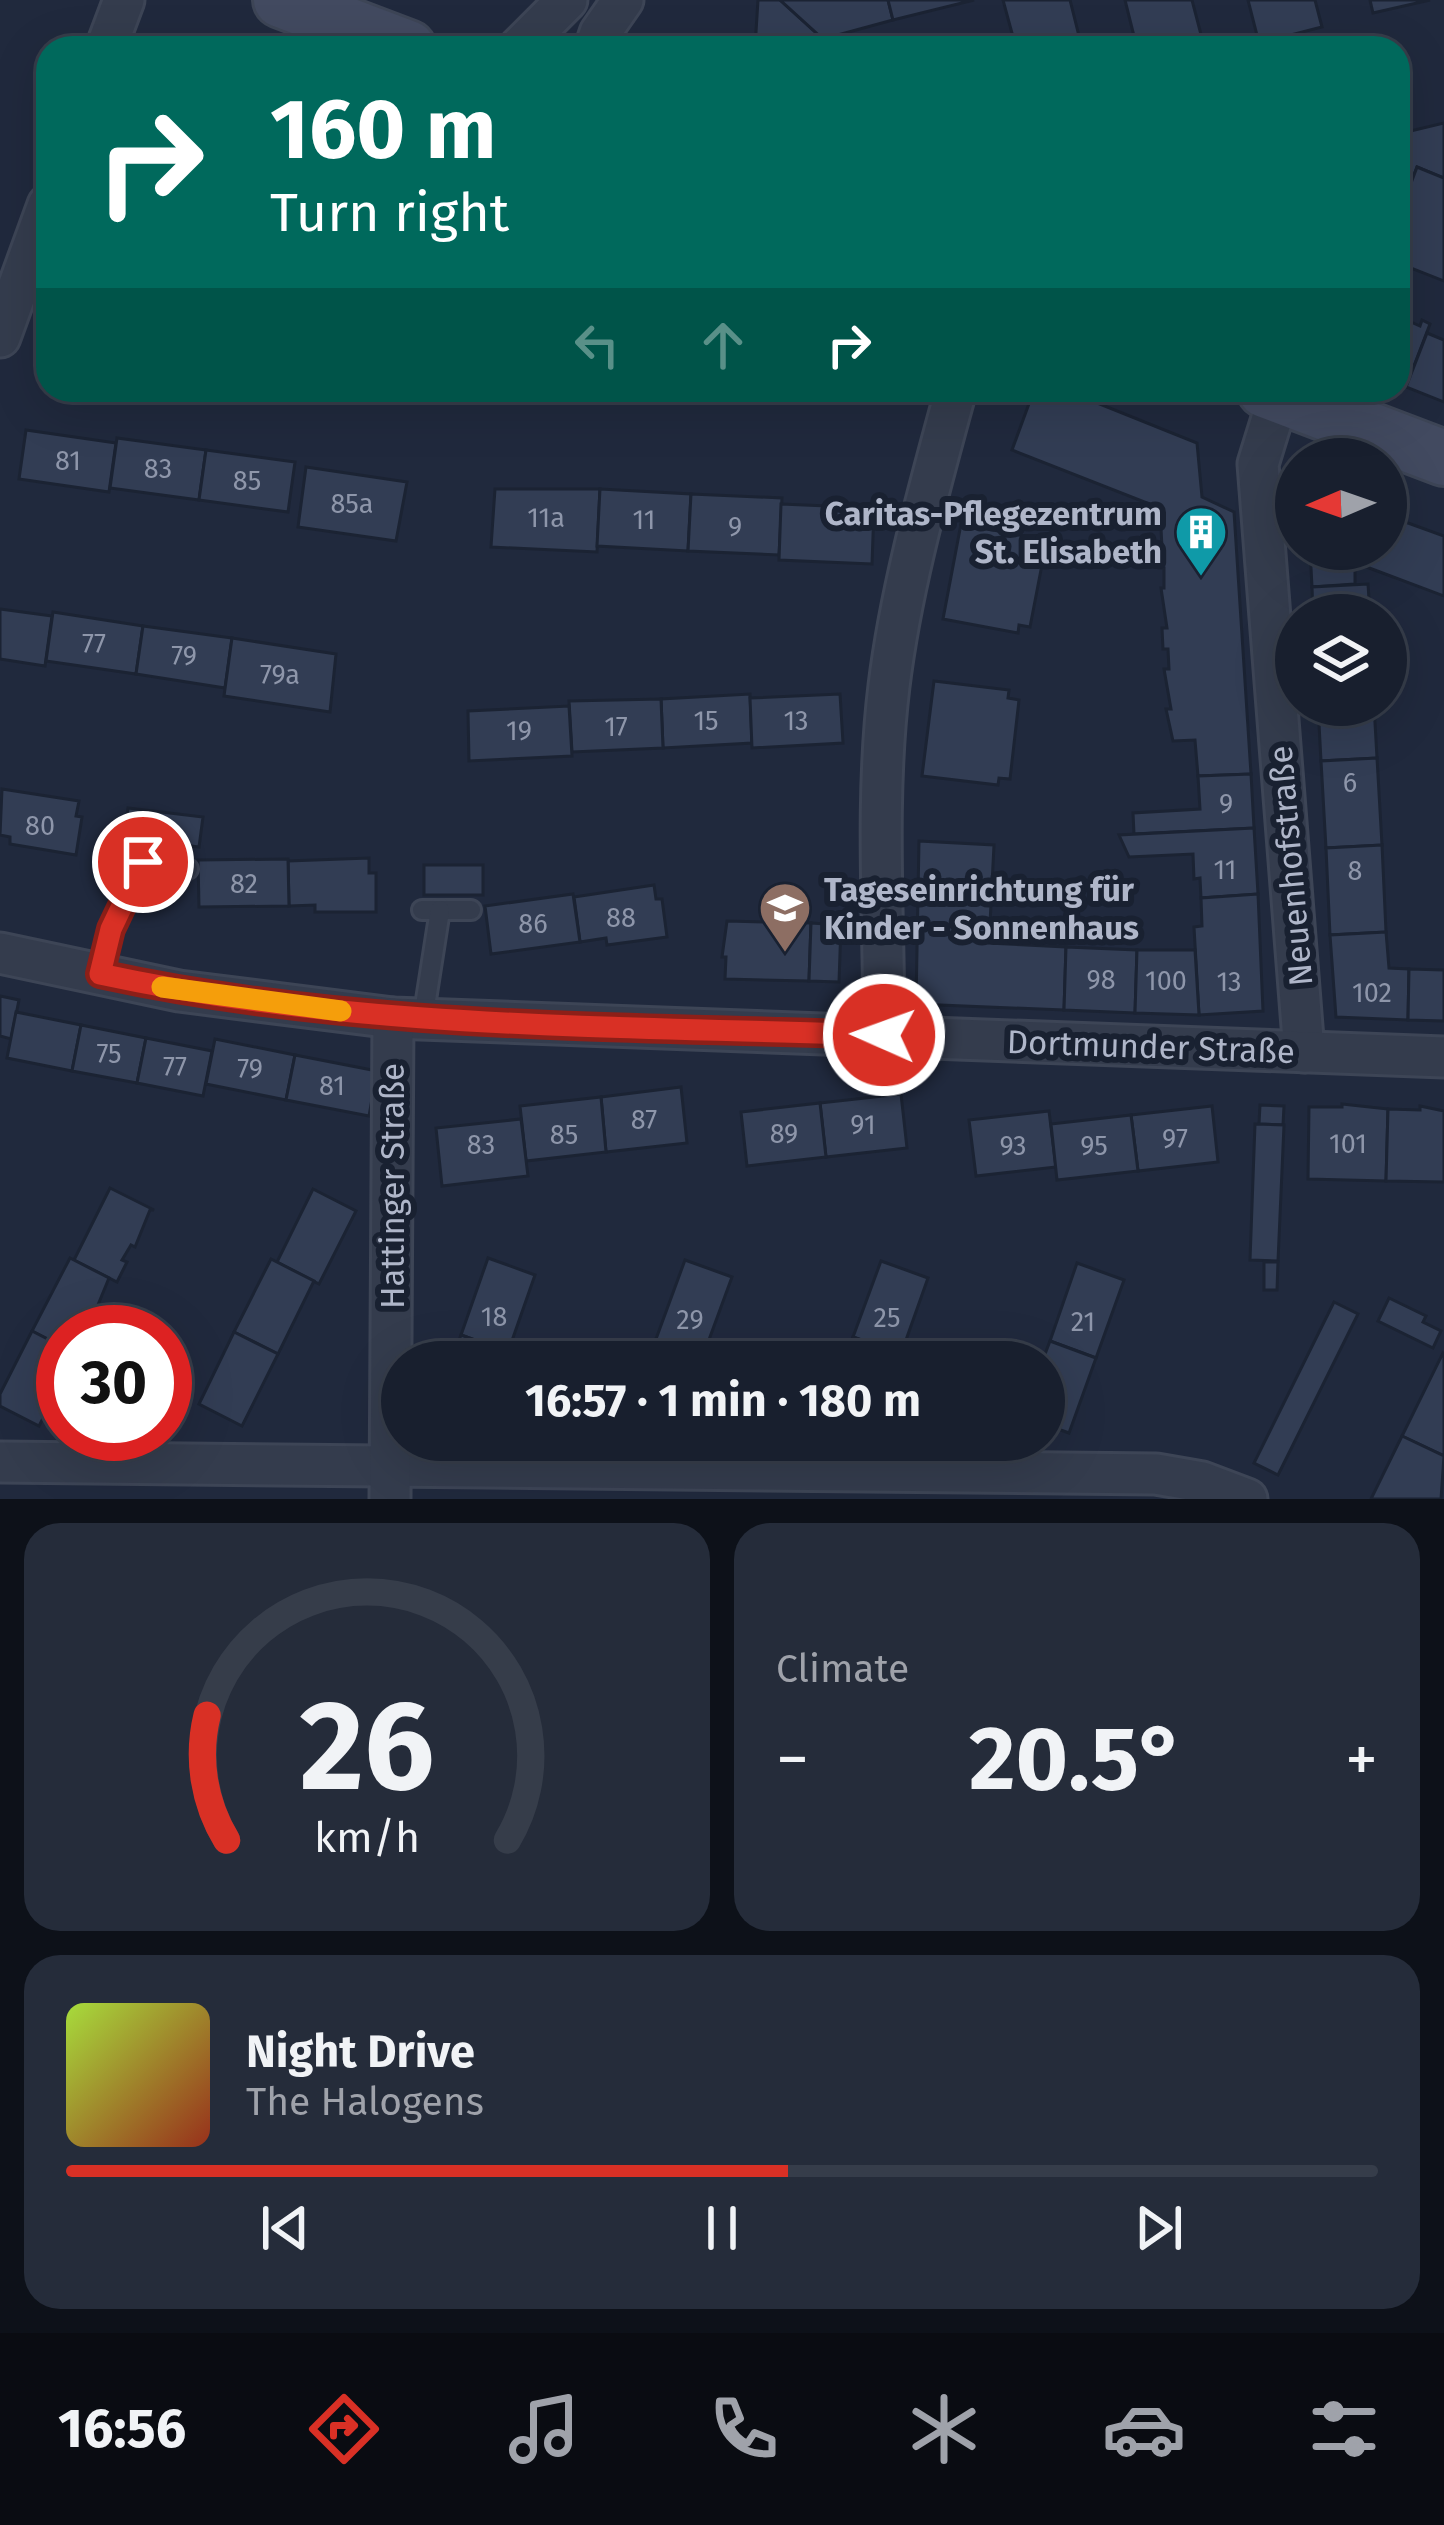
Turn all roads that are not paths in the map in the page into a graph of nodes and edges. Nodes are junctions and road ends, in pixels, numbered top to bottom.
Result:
1 (124, 0) edge
2 (284, 0) edge
3 (567, 0) edge
4 (623, 0) edge
5 (110, 36) edge
6 (377, 36) edge
7 (531, 36) edge
8 (598, 36) edge
9 (36, 239) edge
10 (0, 337) edge
11 (953, 402) edge
12 (1270, 402) edge
13 (1300, 402) edge
14 (1444, 458) edge
15 (123, 859) dead end
16 (143, 862) junction
17 (188, 869) dead end
18 (471, 910) dead end
19 (0, 953) edge
20 (100, 974) junction
21 (408, 1018) junction
22 (884, 1035) junction
23 (1304, 1052) junction
24 (1444, 1057) edge
25 (0, 1462) edge
26 (390, 1482) edge
27 (1247, 1499) edge

1 - 5 street
2 - 6 street
3 - 7 street
4 - 8 street
9 - 10 street
11 - 22 street
12 - 23 street, Neuenhofstraße
13 - 14 street
15 - 16 lane
16 - 17 lane
16 - 20 lane
18 - 21 lane
19 - 20 street, Dortmunder Straße
20 - 21 street, Dortmunder Straße
21 - 22 street, Dortmunder Straße
21 - 26 street, Hattinger Straße
22 - 23 street, Dortmunder Straße
23 - 24 street, Dortmunder Straße
25 - 26 street
26 - 27 street

